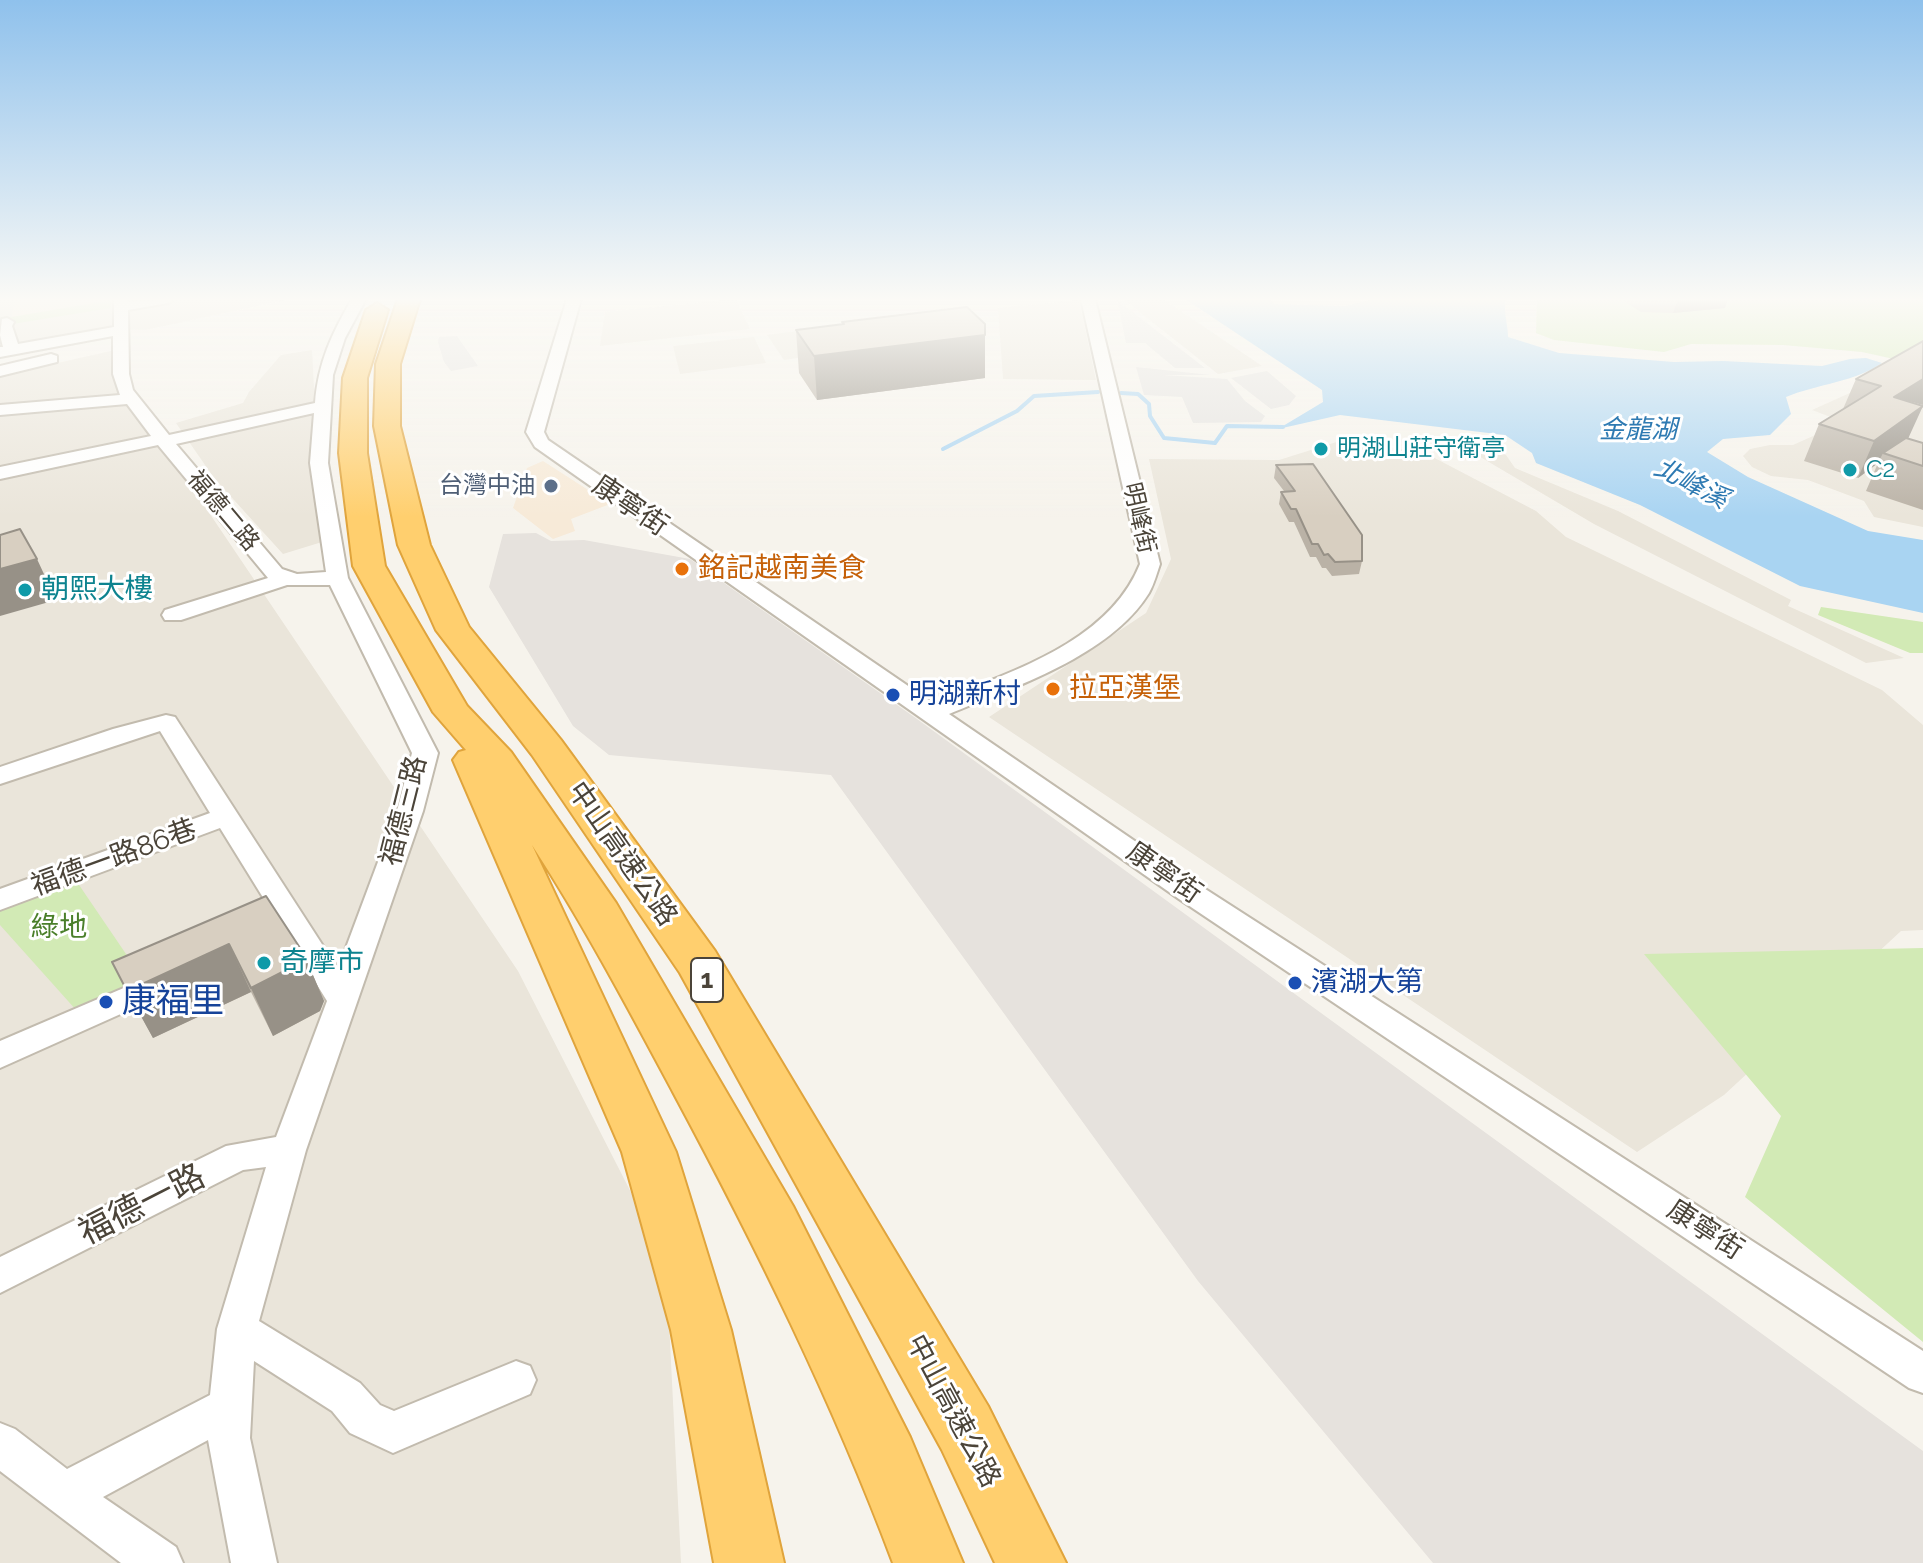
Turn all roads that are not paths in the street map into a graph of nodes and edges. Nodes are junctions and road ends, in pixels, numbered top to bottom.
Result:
1 (121, 372) edge
2 (326, 372) edge
3 (357, 372) edge
4 (388, 372) edge
5 (399, 372) edge
6 (553, 372) edge
7 (1105, 372) edge
8 (132, 399) junction
9 (320, 407) junction
10 (387, 407) junction
11 (0, 410) edge
12 (165, 440) junction
13 (3, 469) edge
14 (337, 578) junction
15 (285, 579) junction
16 (173, 615) dead end
17 (452, 712) junction
18 (931, 713) junction
19 (0, 776) edge
20 (227, 816) junction
21 (0, 900) edge
22 (291, 925) junction
23 (262, 938) edge
24 (189, 970) edge
25 (344, 1002) junction
26 (0, 1055) edge
27 (289, 1150) junction
28 (0, 1276) edge
29 (237, 1329) junction
30 (1923, 1374) edge
31 (516, 1380) dead end
32 (229, 1407) junction
33 (0, 1444) edge
34 (66, 1493) junction
35 (160, 1563) edge
36 (254, 1563) edge
37 (749, 1563) edge
38 (928, 1563) edge
39 (1031, 1563) edge

1 - 8 street, 福德二路
2 - 9 street, 福德三路
3 - 17 highway, 中山高速公路 / 1
4 - 10 highway, 中山高速公路 / 1
5 - 10 highway, 1
6 - 18 street, 康寧街
7 - 18 street, 明峰街
8 - 11 street
8 - 12 street, 福德二路
9 - 12 street
9 - 14 street, 福德三路
10 - 39 highway, 中山高速公路 / 1
12 - 13 street
12 - 15 street, 福德二路
14 - 15 street
14 - 25 street, 福德三路
15 - 16 street
17 - 37 highway
17 - 38 highway, 中山高速公路 / 1
18 - 30 street, 康寧街
19 - 20 street, 福德一路86巷
20 - 21 street, 福德一路86巷
20 - 22 street, 福德一路86巷
22 - 23 street
22 - 25 street, 福德一路86巷
24 - 26 street
25 - 27 street, 福德三路
27 - 28 street, 福德一路
27 - 29 street, 福德三路
29 - 31 street
29 - 32 street, 福德三路
32 - 34 street
32 - 36 street, 福德三路
33 - 34 street
34 - 35 street

